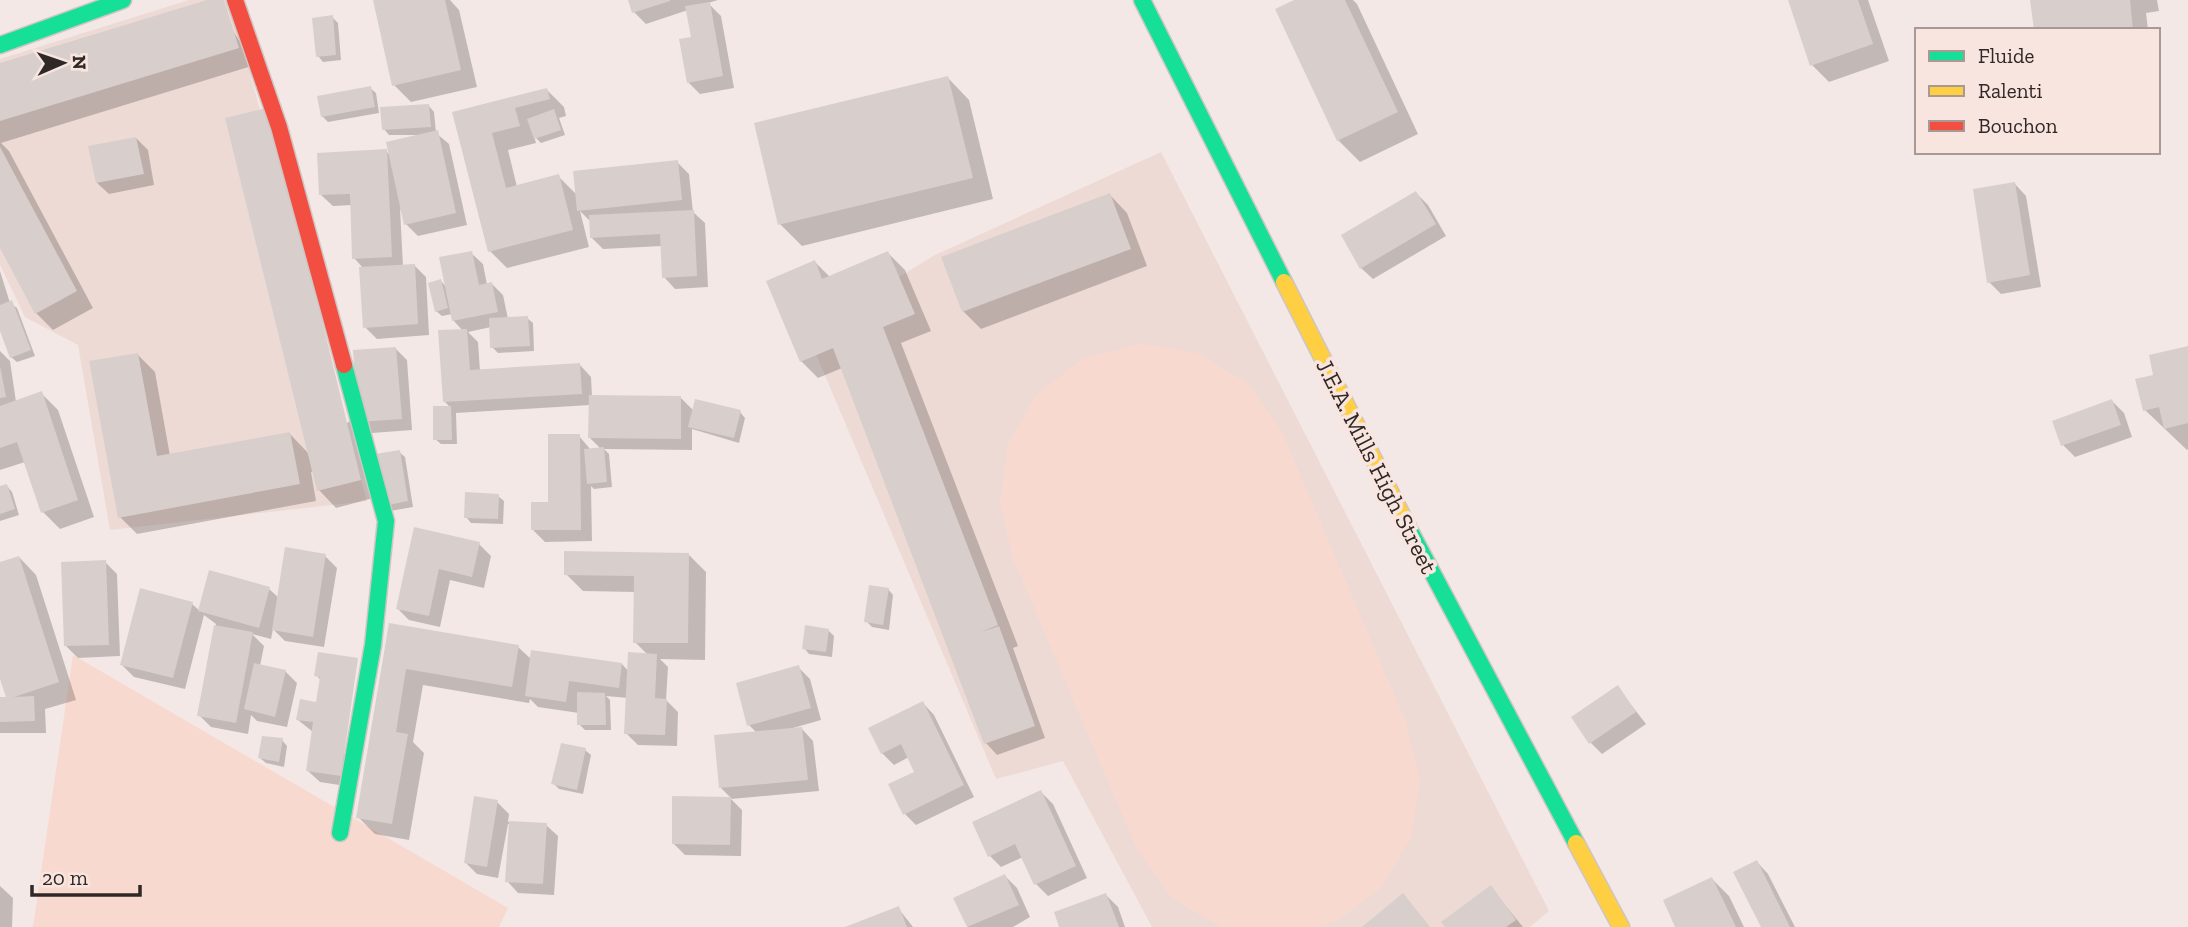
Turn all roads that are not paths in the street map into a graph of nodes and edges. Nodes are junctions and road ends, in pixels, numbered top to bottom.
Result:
1 (123, 0) edge
2 (235, 0) edge
3 (1142, 0) edge
4 (0, 45) edge
5 (340, 833) dead end
6 (1621, 927) edge

1 - 4 main road
2 - 5 main road
3 - 6 main road, J.E.A. Mills High Street

